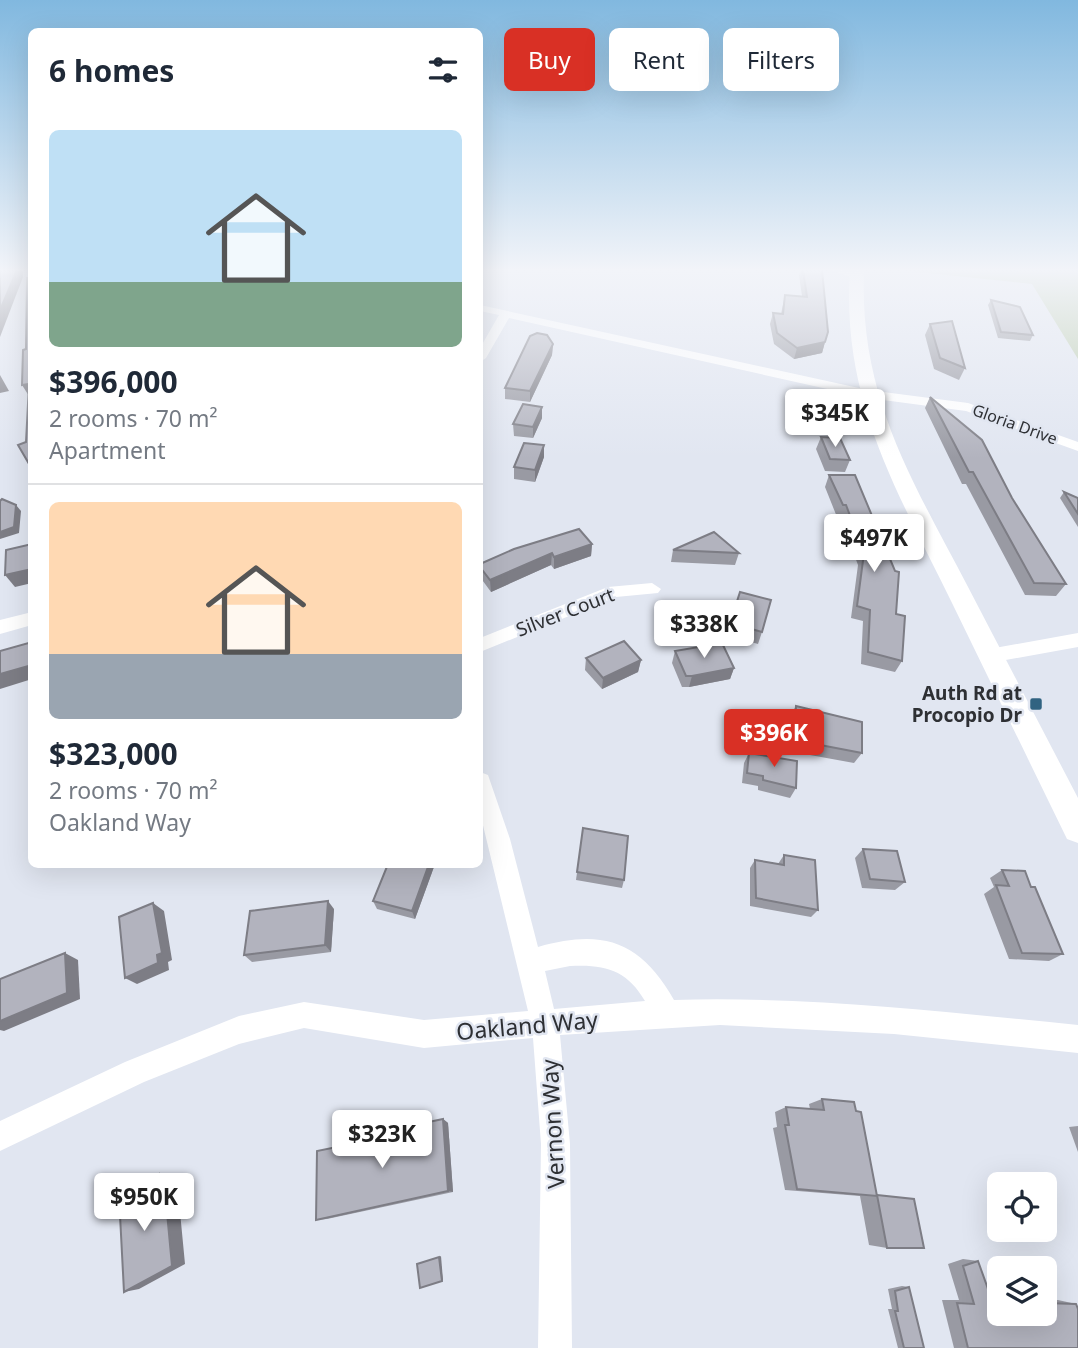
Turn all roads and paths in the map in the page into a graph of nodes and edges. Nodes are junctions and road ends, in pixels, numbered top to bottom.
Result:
1 (494, 333) edge
2 (591, 333) edge
3 (859, 333) edge
4 (483, 353) edge
5 (868, 394) junction
6 (1078, 447) edge
7 (652, 589) dead end
8 (28, 619) edge
9 (0, 627) edge
10 (1078, 640) edge
11 (483, 644) edge
12 (989, 656) junction
13 (483, 790) edge
14 (1078, 830) edge
15 (530, 963) junction
16 (667, 1014) junction
17 (544, 1024) junction
18 (1078, 1039) edge
19 (0, 1136) edge
20 (555, 1348) edge

1 - 4 street
2 - 5 street, Gloria Drive
3 - 5 main road
5 - 6 street, Gloria Drive
5 - 12 main road
7 - 11 street, Silver Court
8 - 9 street
10 - 12 street
12 - 14 main road
13 - 15 street, Vernon Way
15 - 16 street
15 - 17 street, Vernon Way
16 - 17 street, Oakland Way
16 - 18 street, Oakland Way
17 - 19 street, Oakland Way
17 - 20 street, Vernon Way

